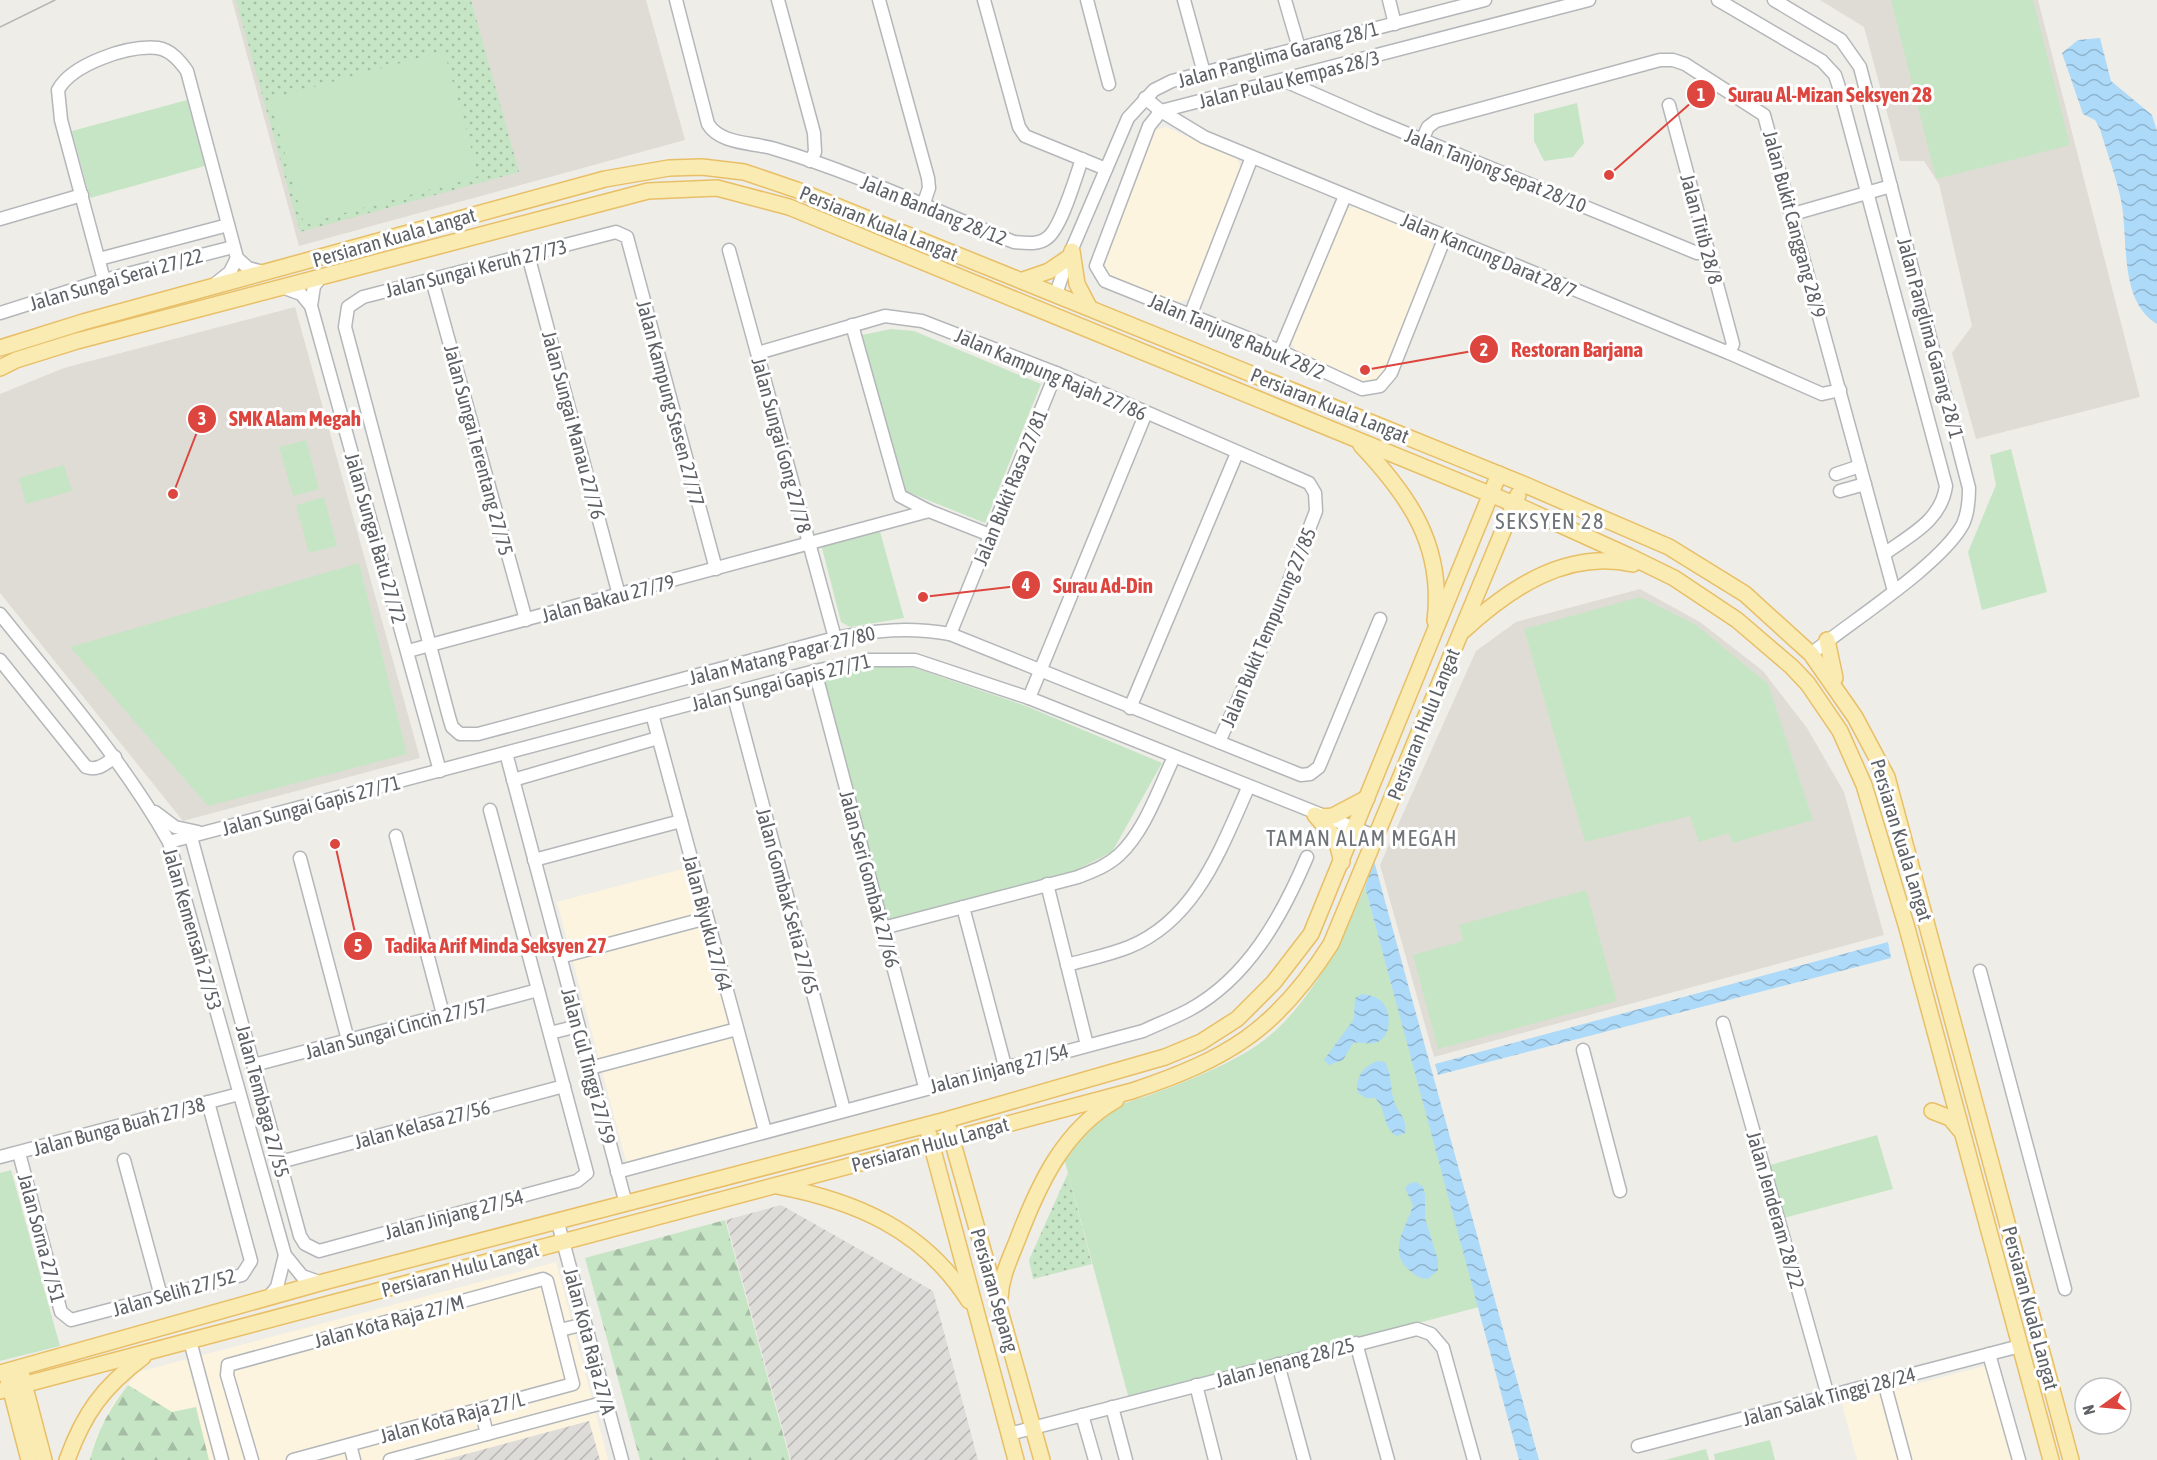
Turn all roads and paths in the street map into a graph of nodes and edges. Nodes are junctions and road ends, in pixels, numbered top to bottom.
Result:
1 (676, 0) edge
2 (778, 0) edge
3 (879, 0) edge
4 (984, 0) edge
5 (1087, 0) edge
6 (1184, 0) edge
7 (1286, 0) edge
8 (1389, 0) edge
9 (1485, 0) edge
10 (1589, 0) edge
11 (1718, 0) edge
12 (1774, 0) edge
13 (1395, 24) junction
14 (1299, 48) junction
15 (1204, 73) junction
16 (1285, 81) junction
17 (1109, 84) dead end
18 (1145, 98) junction
19 (1669, 105) dead end
20 (1161, 111) junction
21 (1423, 138) junction
22 (1252, 157) junction
23 (1082, 159) junction
24 (810, 161) junction
25 (1106, 169) junction
26 (1891, 186) junction
27 (1867, 193) junction
28 (82, 195) junction
29 (1345, 196) junction
30 (923, 206) junction
31 (1793, 214) junction
32 (0, 219) edge
33 (228, 225) junction
34 (627, 237) joint
35 (1445, 237) junction
36 (729, 250) dead end
37 (1708, 252) junction
38 (235, 253) junction
39 (1070, 254) junction
40 (528, 255) junction
41 (99, 259) junction
42 (267, 273) junction
43 (321, 277) junction
44 (104, 280) junction
45 (432, 280) junction
46 (1023, 280) junction
47 (282, 287) junction
48 (982, 287) junction
49 (209, 288) junction
50 (1056, 294) junction
51 (311, 306) junction
52 (1089, 307) junction
53 (0, 313) edge
54 (1190, 316) junction
55 (852, 325) junction
56 (345, 327) joint
57 (1103, 338) junction
58 (0, 348) edge
59 (1280, 351) junction
60 (758, 353) junction
61 (1729, 353) junction
62 (0, 368) edge
63 (1056, 373) junction
64 (1840, 390) junction
65 (1146, 413) junction
66 (1357, 440) junction
67 (1237, 453) junction
68 (1860, 466) junction
69 (1499, 474) junction
70 (1836, 474) dead end
71 (1523, 484) junction
72 (1865, 484) junction
73 (1840, 491) dead end
74 (1491, 495) junction
75 (1514, 504) junction
76 (929, 511) junction
77 (1316, 511) joint
78 (990, 535) junction
79 (808, 545) junction
80 (1884, 554) junction
81 (1650, 568) junction
82 (716, 569) junction
83 (1894, 591) junction
84 (619, 595) junction
85 (0, 614) edge
86 (1380, 619) dead end
87 (526, 620) junction
88 (1789, 631) junction
89 (950, 634) junction
90 (1459, 635) junction
91 (835, 638) junction
92 (1829, 638) junction
93 (1433, 639) junction
94 (429, 646) junction
95 (1770, 650) junction
96 (408, 651) junction
97 (1811, 654) junction
98 (0, 660) edge
99 (815, 671) junction
100 (1041, 671) junction
101 (1839, 691) junction
102 (733, 693) junction
103 (1029, 698) junction
104 (1130, 708) junction
105 (1827, 711) junction
106 (652, 714) junction
107 (658, 738) junction
108 (1219, 742) junction
109 (506, 753) junction
110 (114, 757) junction
111 (1174, 757) junction
112 (440, 771) junction
113 (513, 780) junction
114 (1248, 788) junction
115 (1367, 798) junction
116 (150, 808) junction
117 (490, 810) dead end
118 (1318, 816) junction
119 (681, 821) junction
120 (1355, 830) junction
121 (205, 833) junction
122 (396, 836) dead end
123 (191, 837) junction
124 (1377, 837) junction
125 (169, 843) junction
126 (1307, 857) dead end
127 (300, 858) dead end
128 (534, 860) junction
129 (1342, 862) junction
130 (1047, 884) junction
131 (963, 907) junction
132 (707, 918) junction
133 (883, 928) junction
134 (560, 957) junction
135 (1067, 965) junction
136 (1980, 971) dead end
137 (538, 990) junction
138 (443, 1014) junction
139 (1723, 1023) dead end
140 (578, 1026) junction
141 (737, 1029) junction
142 (550, 1033) junction
143 (348, 1040) junction
144 (1087, 1045) junction
145 (1583, 1050) dead end
146 (254, 1065) junction
147 (1005, 1066) junction
148 (590, 1068) junction
149 (1947, 1078) junction
150 (564, 1086) junction
151 (925, 1088) junction
152 (1132, 1091) junction
153 (239, 1094) junction
154 (208, 1102) junction
155 (844, 1110) junction
156 (946, 1120) junction
157 (926, 1125) junction
158 (765, 1131) junction
159 (952, 1138) junction
160 (1964, 1138) junction
161 (932, 1143) junction
162 (19, 1152) junction
163 (0, 1157) edge
164 (124, 1160) dead end
165 (280, 1162) junction
166 (617, 1172) junction
167 (772, 1185) junction
168 (1620, 1191) dead end
169 (626, 1204) junction
170 (558, 1223) junction
171 (563, 1241) junction
172 (319, 1251) joint
173 (285, 1255) junction
174 (327, 1281) junction
175 (2065, 1289) dead end
176 (161, 1296) junction
177 (268, 1298) junction
178 (1000, 1309) junction
179 (976, 1314) junction
180 (71, 1320) joint
181 (585, 1324) junction
182 (560, 1330) junction
183 (190, 1341) junction
184 (1356, 1343) junction
185 (2020, 1346) junction
186 (150, 1351) junction
187 (1989, 1354) junction
188 (1278, 1364) junction
189 (8, 1371) edge
190 (574, 1380) joint
191 (1884, 1382) junction
192 (1196, 1385) junction
193 (12, 1388) edge
194 (1828, 1396) junction
195 (606, 1402) junction
196 (1112, 1407) junction
197 (481, 1410) junction
198 (1082, 1415) junction
199 (1034, 1428) junction
200 (487, 1434) junction
201 (1009, 1434) junction
202 (350, 1445) junction
203 (1638, 1446) dead end
204 (2072, 1456) edge
205 (29, 1460) edge
206 (44, 1460) edge
207 (67, 1460) edge
208 (222, 1460) edge
209 (252, 1460) edge
210 (293, 1460) edge
211 (354, 1460) edge
212 (390, 1460) edge
213 (622, 1460) edge
214 (1016, 1460) edge
215 (1042, 1460) edge
216 (1095, 1460) edge
217 (1126, 1460) edge
218 (1215, 1460) edge
219 (1304, 1460) edge
220 (1388, 1460) edge
221 (1474, 1460) edge
222 (1905, 1460) edge
223 (2019, 1460) edge
224 (2051, 1460) edge

1 - 24 street, Jalan Bandang 28/12
2 - 24 street
3 - 30 street
4 - 23 street
5 - 17 street
6 - 15 street
7 - 14 street
8 - 13 street
9 - 13 street, Jalan Panglima Garang 28/1
10 - 16 street, Jalan Pulau Kempas 28/3
11 - 27 street
12 - 26 street, Jalan Panglima Garang 28/1
13 - 14 street, Jalan Panglima Garang 28/1
14 - 15 street, Jalan Panglima Garang 28/1
15 - 18 street, Jalan Panglima Garang 28/1
16 - 20 street, Jalan Pulau Kempas 28/3
16 - 21 street, Jalan Tanjong Sepat 28/10
18 - 20 street, Jalan Kancung Darat 28/7
18 - 25 street, Jalan Panglima Garang 28/1
19 - 37 street, Jalan Titib 28/8
20 - 22 street, Jalan Kancung Darat 28/7
20 - 54 street, Jalan Tanjung Rabuk 28/2
21 - 31 street, Jalan Bukit Canggang 28/9
21 - 37 street, Jalan Tanjong Sepat 28/10
22 - 29 street, Jalan Kancung Darat 28/7
22 - 54 street
23 - 25 street
23 - 30 street, Jalan Bandang 28/12
24 - 30 street, Jalan Bandang 28/12
25 - 39 street, Jalan Panglima Garang 28/1
26 - 27 street
26 - 83 street, Jalan Panglima Garang 28/1
27 - 31 street
27 - 80 street
28 - 32 street
28 - 33 street
28 - 41 street
29 - 35 street, Jalan Kancung Darat 28/7
29 - 59 street
31 - 64 street, Jalan Bukit Canggang 28/9
33 - 38 street
33 - 41 street
34 - 40 street, Jalan Sungai Keruh 27/73
34 - 82 street, Jalan Kampung Stesen 27/77
35 - 59 street, Jalan Tanjung Rabuk 28/2
35 - 61 street, Jalan Kancung Darat 28/7
36 - 60 street, Jalan Sungai Gong 27/78
37 - 61 street, Jalan Titib 28/8
38 - 42 street
38 - 44 street, Jalan Sungai Serai 27/22
38 - 49 street
39 - 46 main road
39 - 50 street, Jalan Panglima Garang 28/1
39 - 52 main road
40 - 45 street, Jalan Sungai Keruh 27/73
40 - 84 street, Jalan Sungai Manau 27/76
41 - 44 street
42 - 46 main road, Persiaran Kuala Langat
42 - 49 main road, Persiaran Kuala Langat
43 - 47 main road, Persiaran Kuala Langat
43 - 48 main road, Persiaran Kuala Langat
43 - 51 street
44 - 53 street, Jalan Sungai Serai 27/22
45 - 56 street, Jalan Sungai Keruh 27/73
45 - 87 street, Jalan Sungai Terentang 27/75
46 - 50 main road, Persiaran Kuala Langat
47 - 51 street
47 - 62 main road, Persiaran Kuala Langat
48 - 50 main road
48 - 57 main road, Persiaran Kuala Langat
49 - 58 main road, Persiaran Kuala Langat
50 - 52 main road, Persiaran Kuala Langat
50 - 57 main road
51 - 96 street, Jalan Sungai Batu 27/72
52 - 69 main road, Persiaran Kuala Langat
54 - 59 street, Jalan Tanjung Rabuk 28/2
55 - 60 street, Jalan Kampung Rajah 27/86
55 - 63 street, Jalan Kampung Rajah 27/86
55 - 76 street
56 - 94 street, Jalan Matang Pagar 27/80
57 - 66 main road, Persiaran Kuala Langat
60 - 79 street, Jalan Sungai Gong 27/78
61 - 64 street, Jalan Kancung Darat 28/7
63 - 65 street, Jalan Kampung Rajah 27/86
63 - 78 street, Jalan Bukit Rasa 27/81
64 - 68 street, Jalan Bukit Canggang 28/9
65 - 67 street, Jalan Kampung Rajah 27/86
65 - 100 street
66 - 74 main road, Persiaran Kuala Langat
66 - 93 main road
67 - 77 street, Jalan Kampung Rajah 27/86
67 - 104 street
68 - 70 street
68 - 72 street, Jalan Bukit Canggang 28/9
69 - 71 main road, Persiaran Kuala Langat
69 - 74 main road, Persiaran Hulu Langat
71 - 75 main road, Persiaran Hulu Langat
71 - 88 main road, Persiaran Kuala Langat
72 - 73 street
72 - 80 street, Jalan Bukit Canggang 28/9
74 - 75 main road, Persiaran Kuala Langat
74 - 93 main road, Persiaran Hulu Langat
75 - 81 main road, Persiaran Kuala Langat
75 - 90 main road, Persiaran Hulu Langat
76 - 78 street
76 - 79 street, Jalan Bakau 27/79
77 - 108 street, Jalan Bukit Tempurung 27/85
78 - 89 street, Jalan Bukit Rasa 27/81
79 - 82 street, Jalan Bakau 27/79
79 - 91 street, Jalan Sungai Gong 27/78
80 - 83 street, Jalan Bukit Canggang 28/9
81 - 90 main road
81 - 95 main road, Persiaran Kuala Langat
82 - 84 street, Jalan Bakau 27/79
83 - 92 street, Jalan Panglima Garang 28/1
84 - 87 street, Jalan Bakau 27/79
85 - 110 street, Jalan Kemensah 27/53
86 - 108 street, Jalan Matang Pagar 27/80
87 - 94 street, Jalan Bakau 27/79
88 - 92 main road
88 - 97 main road, Persiaran Kuala Langat
89 - 91 street, Jalan Matang Pagar 27/80
89 - 100 street, Jalan Matang Pagar 27/80
90 - 124 main road, Persiaran Hulu Langat
91 - 94 street, Jalan Matang Pagar 27/80
92 - 97 street, Jalan Panglima Garang 28/1
92 - 101 main road
93 - 115 main road, Persiaran Hulu Langat
94 - 96 street, Jalan Bakau 27/79
95 - 97 main road
95 - 105 main road, Persiaran Kuala Langat
96 - 112 street, Jalan Sungai Batu 27/72
97 - 101 main road, Persiaran Kuala Langat
97 - 105 main road
98 - 110 street
99 - 102 street, Jalan Sungai Gapis 27/71
99 - 103 street, Jalan Sungai Gapis 27/71
99 - 133 street, Jalan Seri Gombak 27/66
100 - 103 street
100 - 104 street, Jalan Matang Pagar 27/80
101 - 204 main road, Persiaran Kuala Langat
102 - 106 street, Jalan Sungai Gapis 27/71
102 - 155 street, Jalan Gombak Setia 27/65
103 - 111 street, Jalan Sungai Gapis 27/71
104 - 108 street, Jalan Matang Pagar 27/80
105 - 149 main road, Persiaran Kuala Langat
106 - 107 street, Jalan Biyuku 27/64
106 - 109 street, Jalan Sungai Gapis 27/71
107 - 113 street
107 - 119 street, Jalan Biyuku 27/64
109 - 112 street, Jalan Sungai Gapis 27/71
109 - 113 street, Jalan Cul Tinggi 27/59
110 - 116 street, Jalan Kemensah 27/53
111 - 114 street, Jalan Sungai Gapis 27/71
111 - 130 street
112 - 121 street, Jalan Sungai Gapis 27/71
113 - 128 street, Jalan Cul Tinggi 27/59
114 - 118 street, Jalan Sungai Gapis 27/71
114 - 135 street
115 - 118 main road
115 - 120 main road, Persiaran Hulu Langat
116 - 121 street
116 - 125 street, Jalan Kemensah 27/53
117 - 137 street
118 - 120 street, Jalan Sungai Gapis 27/71
118 - 129 main road
119 - 128 street
119 - 132 street, Jalan Biyuku 27/64
120 - 124 street, Jalan Sungai Gapis 27/71
120 - 129 main road, Persiaran Hulu Langat
121 - 123 street, Jalan Sungai Gapis 27/71
122 - 138 street
123 - 125 street, Jalan Sungai Gapis 27/71
123 - 146 street, Jalan Tembaga 27/55
124 - 152 main road, Persiaran Hulu Langat
125 - 153 street, Jalan Kemensah 27/53
126 - 144 street, Jalan Jinjang 27/54
127 - 143 street
128 - 134 street, Jalan Cul Tinggi 27/59
129 - 156 main road, Persiaran Hulu Langat
130 - 131 street
130 - 135 street
131 - 133 street
131 - 147 street
132 - 134 street
132 - 141 street, Jalan Biyuku 27/64
133 - 151 street, Jalan Seri Gombak 27/66
134 - 140 street, Jalan Cul Tinggi 27/59
135 - 144 street
136 - 175 street
137 - 138 street, Jalan Sungai Cincin 27/57
137 - 142 street
138 - 143 street, Jalan Sungai Cincin 27/57
139 - 194 street, Jalan Jenderam 28/22
140 - 142 street
140 - 148 street, Jalan Cul Tinggi 27/59
141 - 148 street
141 - 158 street, Jalan Biyuku 27/64
142 - 150 street
143 - 146 street, Jalan Sungai Cincin 27/57
144 - 147 street, Jalan Jinjang 27/54
145 - 168 street
146 - 165 street, Jalan Tembaga 27/55
147 - 151 street, Jalan Jinjang 27/54
148 - 166 street, Jalan Cul Tinggi 27/59
149 - 160 main road, Persiaran Kuala Langat
149 - 160 main road
150 - 165 street, Jalan Kelasa 27/56
150 - 172 street, Jalan Jinjang 27/54
151 - 155 street, Jalan Jinjang 27/54
152 - 159 main road, Persiaran Hulu Langat
152 - 178 main road
153 - 154 street, Jalan Bunga Buah 27/38
153 - 173 street, Jalan Kemensah 27/53
154 - 162 street, Jalan Bunga Buah 27/38
154 - 176 street, Jalan Selih 27/52
155 - 158 street, Jalan Jinjang 27/54
156 - 157 main road, Persiaran Hulu Langat
156 - 159 main road, Persiaran Sepang
157 - 161 main road, Persiaran Sepang
157 - 169 main road, Persiaran Hulu Langat
158 - 166 street, Jalan Jinjang 27/54
159 - 161 main road, Persiaran Hulu Langat
159 - 178 main road, Persiaran Sepang
160 - 185 main road, Persiaran Kuala Langat
161 - 167 main road, Persiaran Hulu Langat
161 - 179 main road, Persiaran Sepang
162 - 163 street, Jalan Bunga Buah 27/38
162 - 180 street, Jalan Sorna 27/51
164 - 176 street
165 - 172 street, Jalan Tembaga 27/55
166 - 169 street, Jalan Cul Tinggi 27/59
167 - 171 main road, Persiaran Hulu Langat
167 - 179 main road
169 - 170 main road, Persiaran Hulu Langat
170 - 171 street, Jalan Kota Raja 27/A
170 - 174 main road, Persiaran Hulu Langat
171 - 181 street, Jalan Kota Raja 27/A
171 - 183 main road, Persiaran Hulu Langat
173 - 174 street
173 - 177 street
174 - 177 main road, Persiaran Hulu Langat
176 - 180 street, Jalan Selih 27/52
177 - 189 main road, Persiaran Hulu Langat
178 - 199 main road, Persiaran Sepang
179 - 201 main road, Persiaran Sepang
181 - 182 street
181 - 195 street, Jalan Kota Raja 27/A
182 - 190 street, Jalan Kota Raja 27/M
182 - 209 street, Jalan Kota Raja 27/M
183 - 186 main road, Persiaran Hulu Langat
183 - 208 street
184 - 188 street, Jalan Jenang 28/25
184 - 220 street
184 - 221 street, Jalan Jenang 28/25
185 - 187 street, Jalan Salak Tinggi 28/24
185 - 224 main road, Persiaran Kuala Langat
186 - 193 main road, Persiaran Hulu Langat
186 - 207 main road
187 - 191 street, Jalan Salak Tinggi 28/24
187 - 223 street
188 - 192 street, Jalan Jenang 28/25
188 - 219 street
189 - 193 main road
190 - 197 street, Jalan Kota Raja 27/L
191 - 194 street, Jalan Salak Tinggi 28/24
191 - 222 street
192 - 196 street, Jalan Jenang 28/25
192 - 218 street
193 - 205 main road
193 - 206 main road
194 - 203 street, Jalan Salak Tinggi 28/24
195 - 200 street
195 - 213 street, Jalan Kota Raja 27/A
196 - 198 street, Jalan Jenang 28/25
196 - 217 street
197 - 200 street
197 - 202 street, Jalan Kota Raja 27/L
198 - 199 street, Jalan Jenang 28/25
198 - 216 street
199 - 201 street, Jalan Jenang 28/25
199 - 215 main road, Persiaran Sepang
200 - 212 street
201 - 214 main road, Persiaran Sepang
202 - 210 street, Jalan Kota Raja 27/L
202 - 211 street

